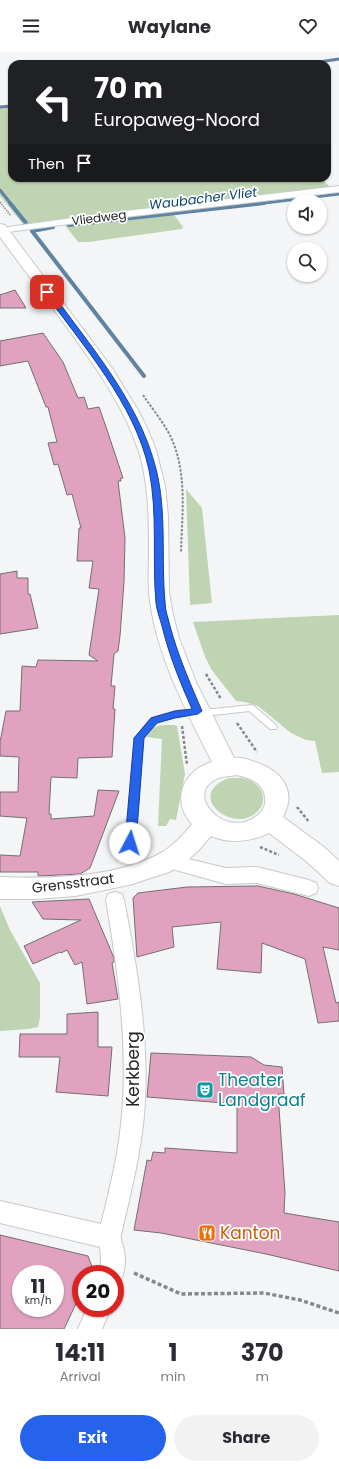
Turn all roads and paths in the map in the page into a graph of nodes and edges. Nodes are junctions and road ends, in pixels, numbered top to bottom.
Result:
1 (339, 190) edge
2 (1, 229) edge
3 (198, 711) junction
4 (273, 727) dead end
5 (227, 766) junction
6 (195, 785) junction
7 (269, 820) junction
8 (207, 824) junction
9 (130, 843) dead end
10 (167, 861) junction
11 (339, 876) edge
12 (0, 888) edge
13 (309, 888) dead end
14 (115, 900) dead end
15 (0, 1212) edge
16 (109, 1238) junction
17 (113, 1265) edge
18 (124, 1273) edge
19 (339, 1313) edge
20 (96, 1317) edge
21 (90, 1329) edge

1 - 2 street, Vliedweg
2 - 3 street
3 - 4 lane
3 - 5 street
3 - 6 path
3 - 9 lane
5 - 6 street
5 - 7 street
6 - 8 street
7 - 8 street
7 - 11 street
8 - 10 street, Grensstraat
10 - 12 street, Grensstraat
10 - 13 street
14 - 16 street, Kerkberg
15 - 16 street
16 - 17 street
18 - 19 path
20 - 21 street

